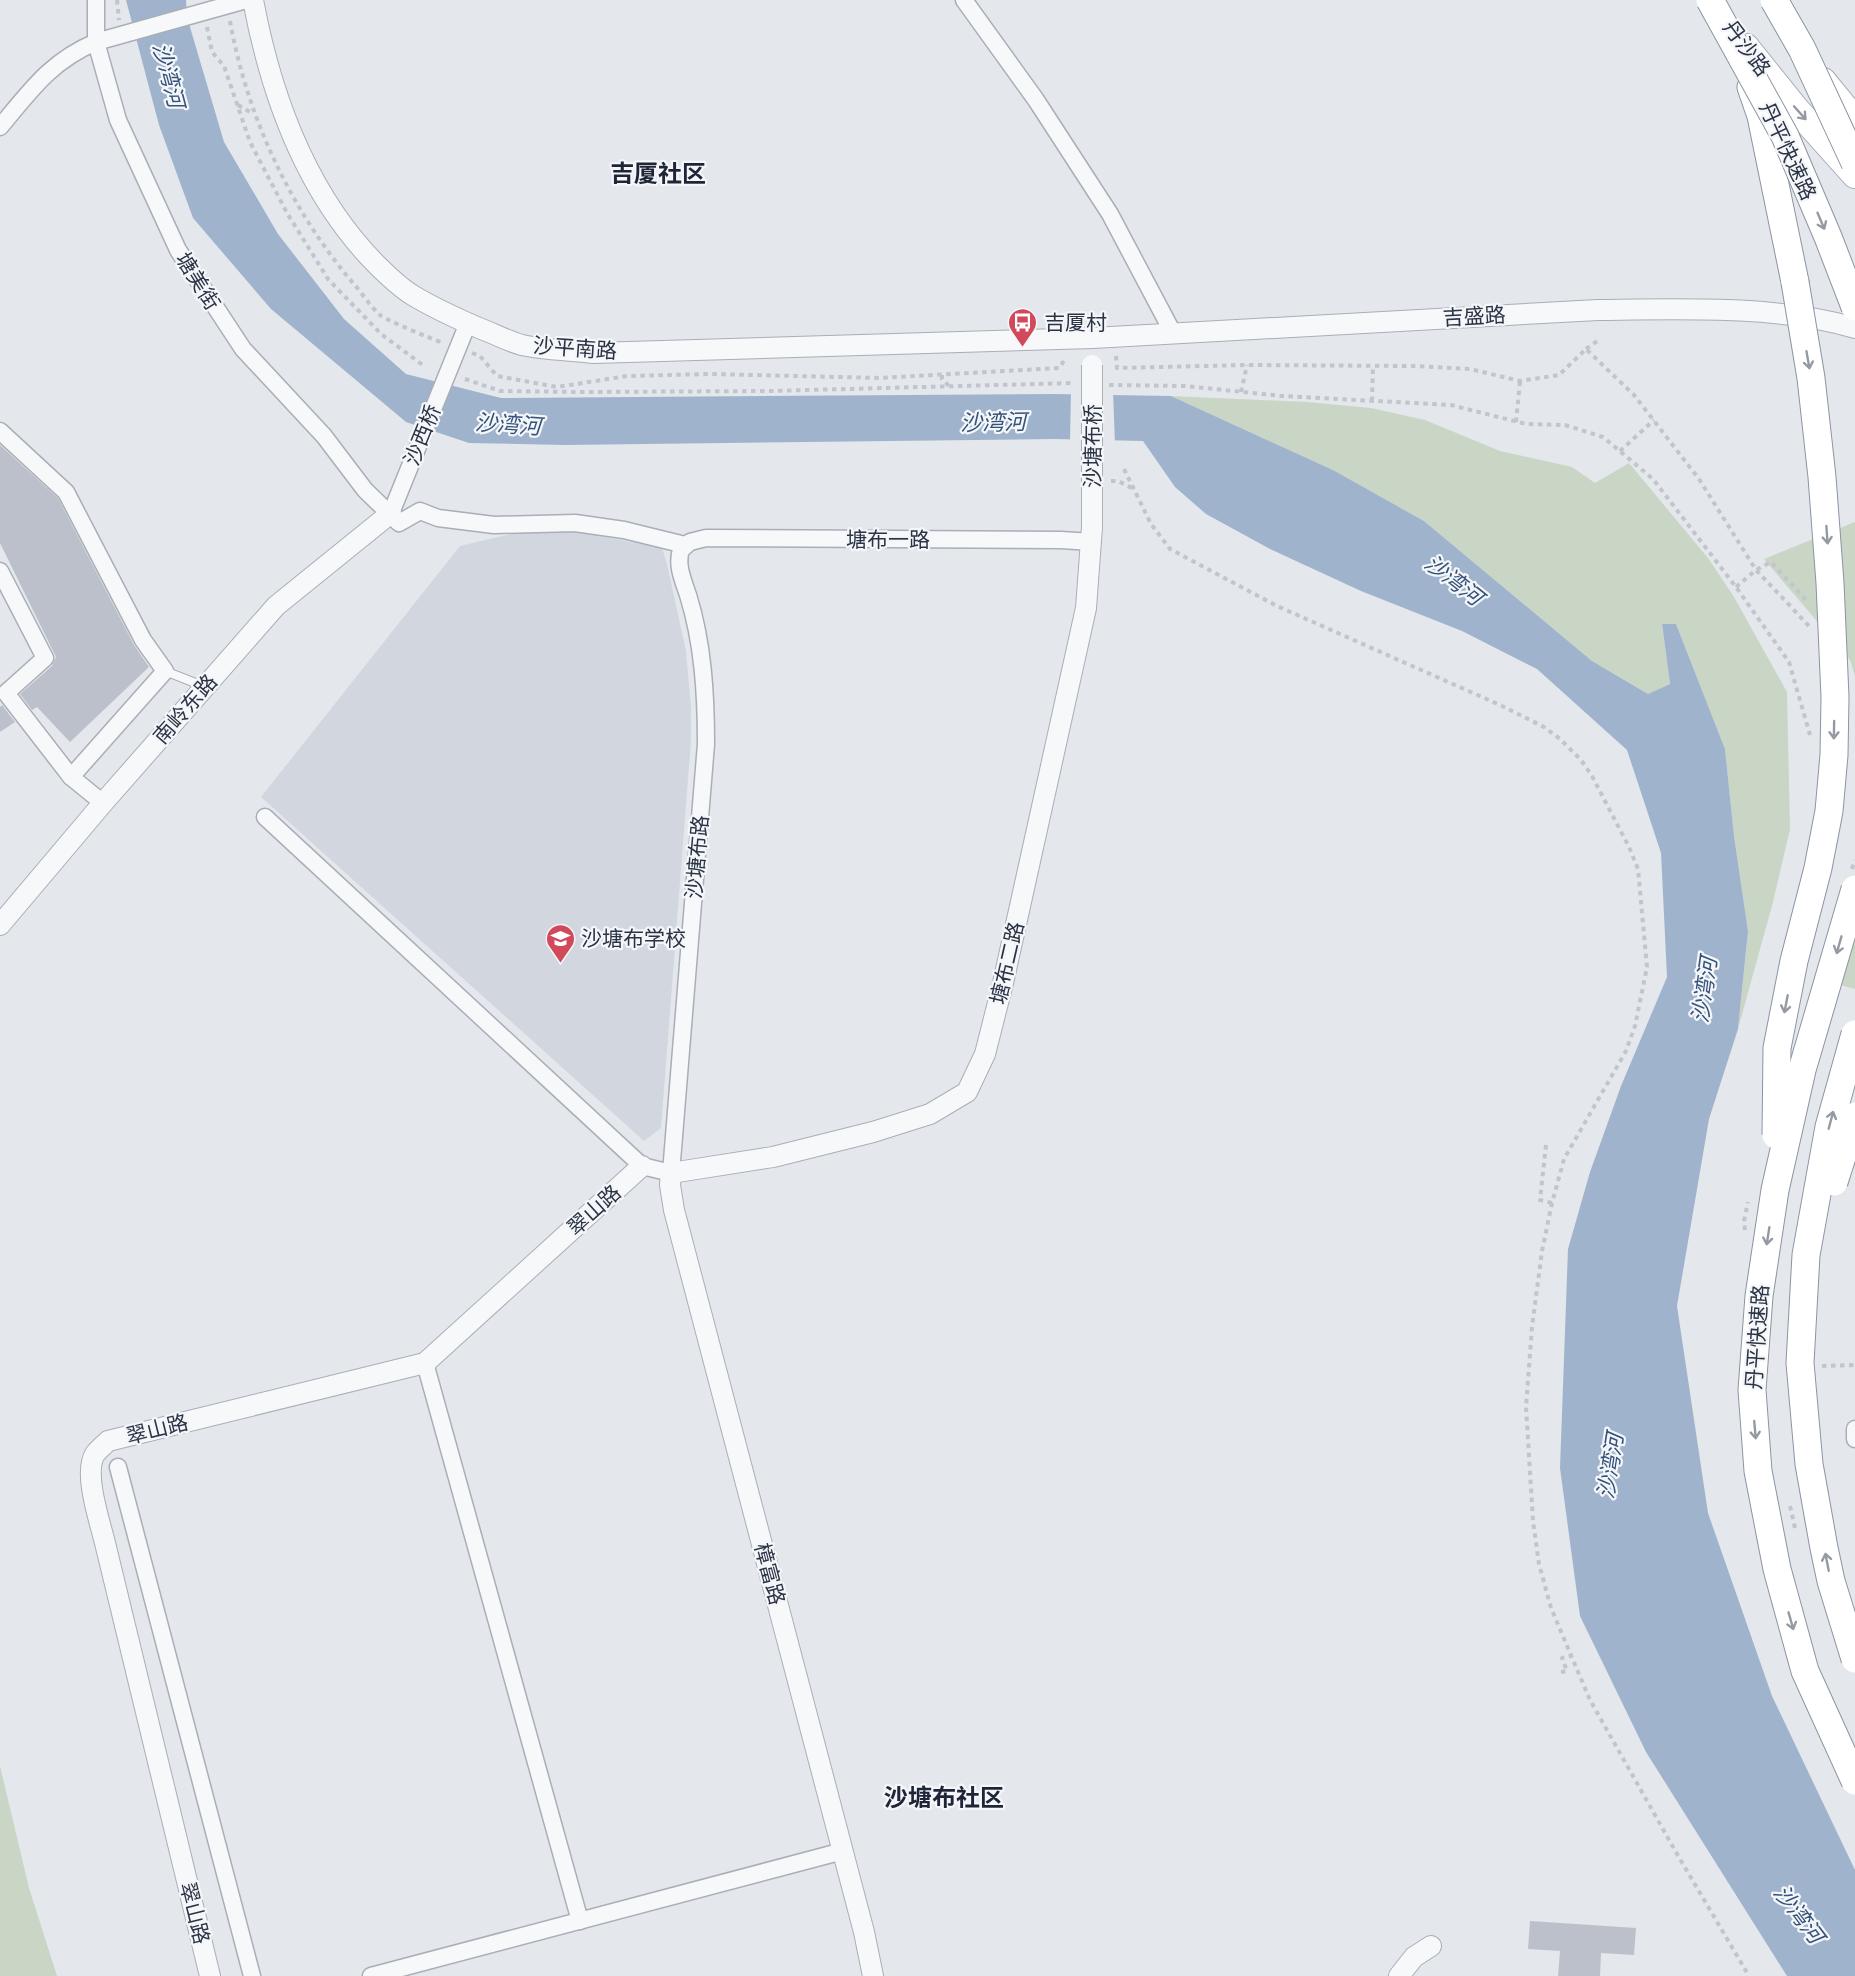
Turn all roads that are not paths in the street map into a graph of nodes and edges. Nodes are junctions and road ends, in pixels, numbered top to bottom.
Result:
1 (96, 0) edge
2 (246, 0) edge
3 (253, 0) edge
4 (964, 0) edge
5 (1763, 0) edge
6 (1774, 0) edge
7 (1714, 3) edge
8 (108, 35) junction
9 (1855, 120) edge
10 (0, 127) edge
11 (1855, 163) edge
12 (1855, 175) edge
13 (1855, 307) edge
14 (468, 323) junction
15 (1855, 328) edge
16 (1173, 333) junction
17 (1092, 352) junction
18 (0, 431) edge
19 (390, 513) junction
20 (1092, 535) junction
21 (685, 545) junction
22 (0, 571) edge
23 (165, 671) junction
24 (205, 687) junction
25 (3, 690) edge
26 (71, 777) junction
27 (103, 803) junction
28 (265, 817) dead end
29 (1855, 889) edge
30 (0, 925) edge
31 (1855, 1034) edge
32 (1855, 1116) edge
33 (642, 1166) junction
34 (671, 1173) junction
35 (1775, 1190) junction
36 (425, 1363) junction
37 (1855, 1429) edge
38 (1855, 1439) edge
39 (1809, 1464) junction
40 (118, 1467) dead end
41 (1855, 1659) edge
42 (1855, 1781) edge
43 (843, 1851) junction
44 (580, 1921) junction
45 (1431, 1946) dead end
46 (210, 1976) edge
47 (252, 1976) edge
48 (371, 1976) edge
49 (873, 1976) edge
50 (1399, 1976) edge

1 - 8 street, 塘美街
2 - 8 street
3 - 14 street, 沙平南路
4 - 16 street
5 - 9 main road, 丹沙路
6 - 11 highway, bridge
7 -> 12 main road, 丹沙路
7 -> 13 highway, 丹平快速路, bridge
7 -> 35 highway, bridge
8 - 10 street
8 - 19 street, 塘美街
14 - 17 street, 沙平南路
14 - 19 street, 沙西桥
15 - 16 street, 吉盛路
16 - 17 street, 吉盛路
17 - 20 street, 沙塘布桥, bridge
18 - 23 street
19 - 21 street
19 - 24 street, 南岭东路
20 - 21 street, 塘布一路
20 - 34 street, 塘布二路
21 - 34 street, 沙塘布路
22 - 25 street
23 - 24 lane
23 - 26 street
24 - 27 street, 南岭东路
25 - 26 street
26 - 27 street
27 - 30 street, 南岭东路
28 - 33 street
29 -> 35 highway, 丹平快速路, bridge
39 -> 31 highway, 丹平快速路, bridge
32 - 39 highway, bridge
33 - 34 street
33 - 36 street, 翠山路
34 - 43 street, 樟富路
35 -> 42 highway, 丹平快速路, bridge
36 - 44 street
36 - 46 street, 翠山路
37 - 38 street
41 -> 39 highway, 丹平快速路, bridge
40 - 47 street
43 - 44 street
43 - 49 street, 樟富路
44 - 48 street
45 - 50 street

